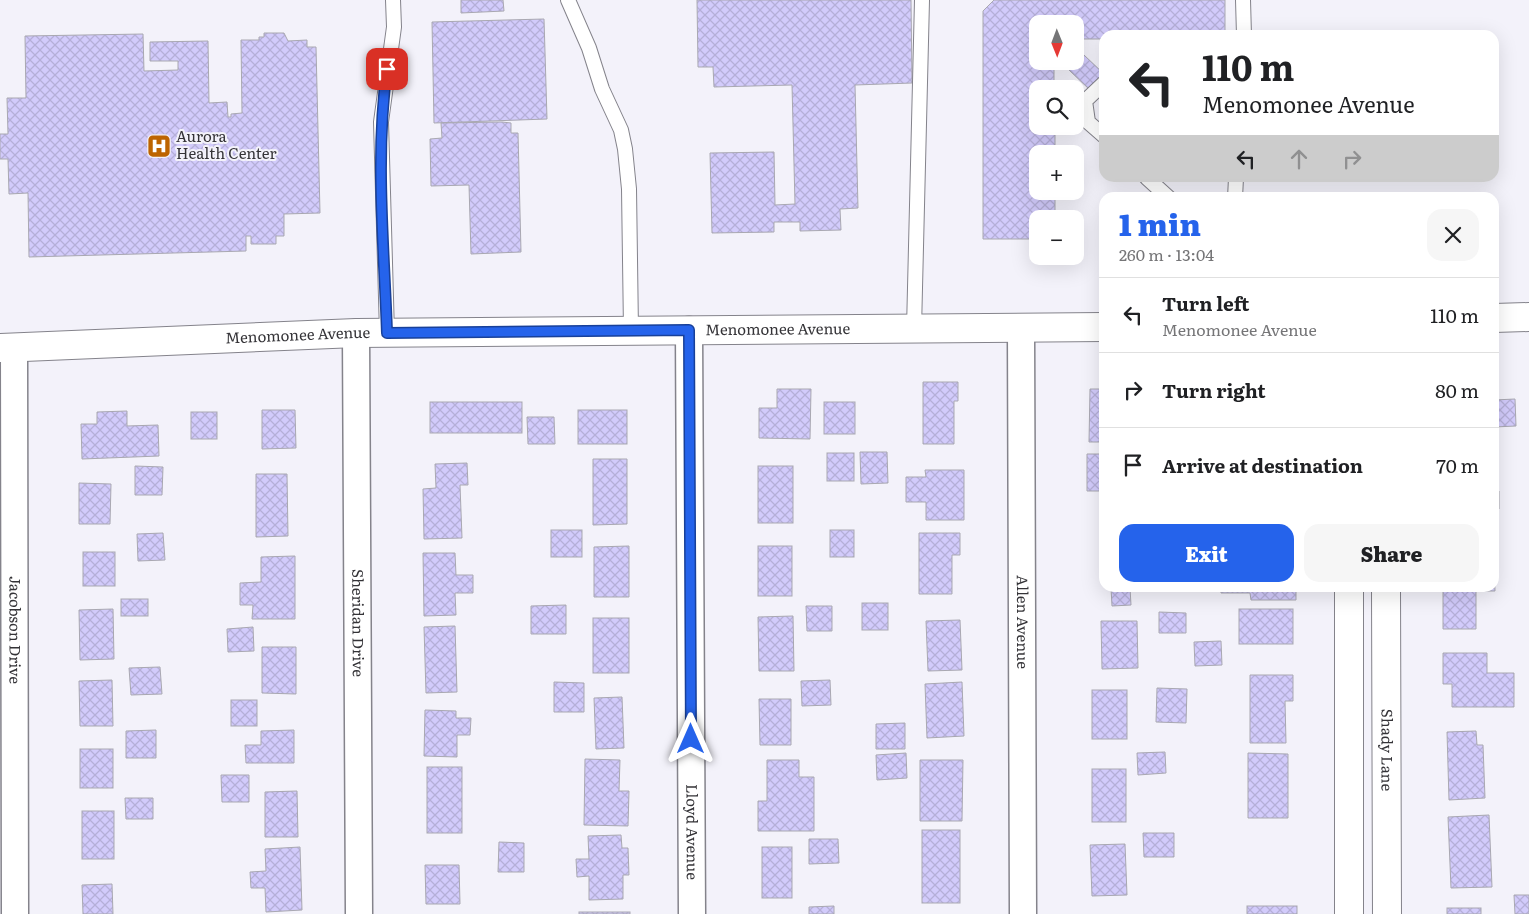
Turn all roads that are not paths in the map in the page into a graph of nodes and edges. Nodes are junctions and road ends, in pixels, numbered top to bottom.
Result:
1 (393, 0) edge
2 (568, 0) edge
3 (922, 0) edge
4 (1243, 0) edge
5 (1244, 30) edge
6 (1099, 88) edge
7 (1099, 132) edge
8 (1152, 182) edge
9 (1163, 192) edge
10 (1529, 317) edge
11 (1499, 318) edge
12 (1099, 327) edge
13 (1021, 328) junction
14 (914, 329) junction
15 (631, 330) junction
16 (689, 330) junction
17 (356, 333) junction
18 (387, 333) junction
19 (7, 348) edge
20 (1349, 592) edge
21 (1386, 592) edge
22 (15, 914) edge
23 (359, 914) edge
24 (692, 914) edge
25 (1023, 914) edge
26 (1349, 914) edge
27 (1387, 914) edge

1 - 18 lane
2 - 15 lane
3 - 14 lane
4 - 5 lane
6 - 7 lane
8 - 9 lane
10 - 11 street
12 - 13 street, Menomonee Avenue
13 - 14 street, Menomonee Avenue
13 - 25 street, Allen Avenue
14 - 16 street, Menomonee Avenue
15 - 16 street, Menomonee Avenue
15 - 18 street, Menomonee Avenue
16 - 24 street, Lloyd Avenue
17 - 18 street, Menomonee Avenue
17 - 19 street, Menomonee Avenue
17 - 23 street, Sheridan Drive
19 - 22 street, Jacobson Drive
20 - 26 street
21 - 27 street, Shady Lane

